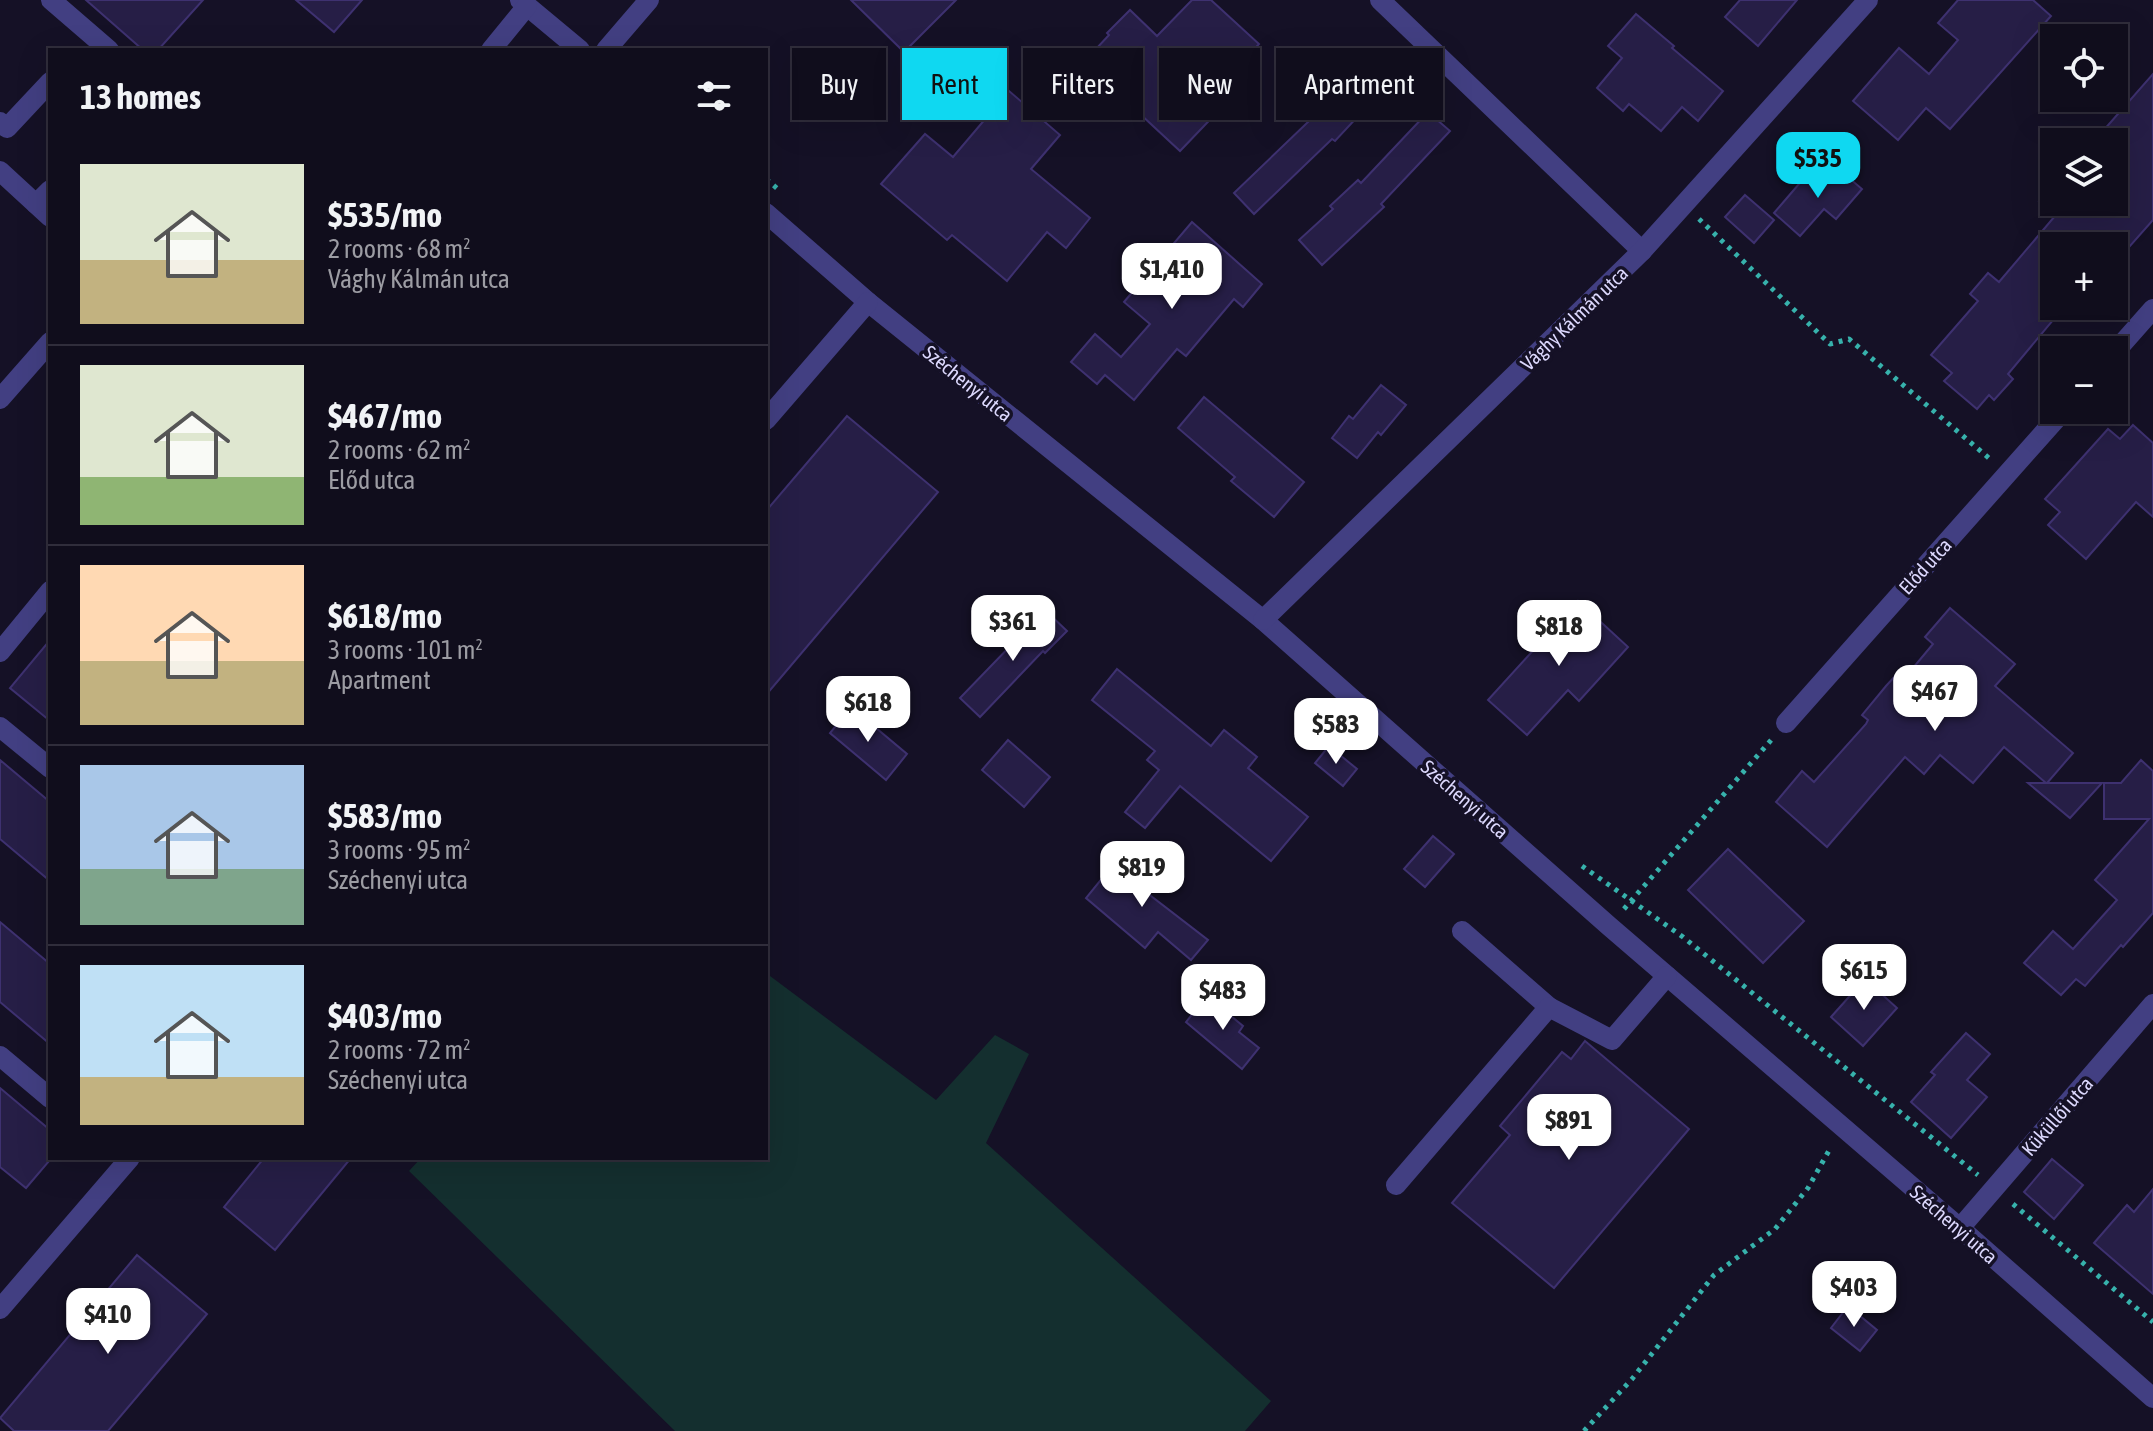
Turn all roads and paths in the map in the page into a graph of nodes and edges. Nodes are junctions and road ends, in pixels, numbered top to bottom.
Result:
1 (51, 0) edge
2 (649, 0) edge
3 (1380, 0) edge
4 (1868, 0) edge
5 (523, 3) edge
6 (107, 48) edge
7 (492, 48) edge
8 (578, 48) edge
9 (608, 48) edge
10 (47, 92) edge
11 (0, 122) edge
12 (0, 171) edge
13 (45, 204) edge
14 (1684, 205) junction
15 (768, 215) edge
16 (1642, 251) junction
17 (868, 302) junction
18 (2153, 309) edge
19 (2128, 337) edge
20 (48, 344) edge
21 (0, 399) edge
22 (768, 418) edge
23 (2052, 424) edge
24 (2007, 474) junction
25 (48, 593) edge
26 (1263, 620) junction
27 (0, 652) edge
28 (1786, 723) joint
29 (0, 727) edge
30 (48, 766) edge
31 (1609, 926) junction
32 (1462, 931) dead end
33 (1667, 976) junction
34 (2153, 1004) edge
35 (1549, 1007) junction
36 (0, 1056) edge
37 (48, 1096) edge
38 (1843, 1127) junction
39 (125, 1160) edge
40 (1396, 1185) dead end
41 (1960, 1228) junction
42 (0, 1309) edge
43 (2153, 1398) edge
44 (1584, 1431) edge

1 - 6 street
2 - 9 street
3 - 16 street
4 - 14 street, Vághy Kálmán utca
5 - 7 street
5 - 8 street
10 - 11 street
12 - 13 street
14 - 16 street, Vághy Kálmán utca
14 - 24 path
15 - 17 street, Széchenyi utca
16 - 26 street, Vághy Kálmán utca
17 - 22 street
17 - 26 street, Széchenyi utca
18 - 19 street
20 - 21 street
23 - 24 street, Előd utca
24 - 28 street, Előd utca
25 - 27 street
26 - 31 street, Széchenyi utca
28 - 31 path
29 - 30 street
31 - 33 street, Széchenyi utca
32 - 35 street
33 - 35 street
33 - 38 street, Széchenyi utca
34 - 41 street, Küküllői utca
35 - 40 street
36 - 37 street
38 - 41 street, Széchenyi utca
38 - 44 path
39 - 42 street
41 - 43 street, Széchenyi utca

